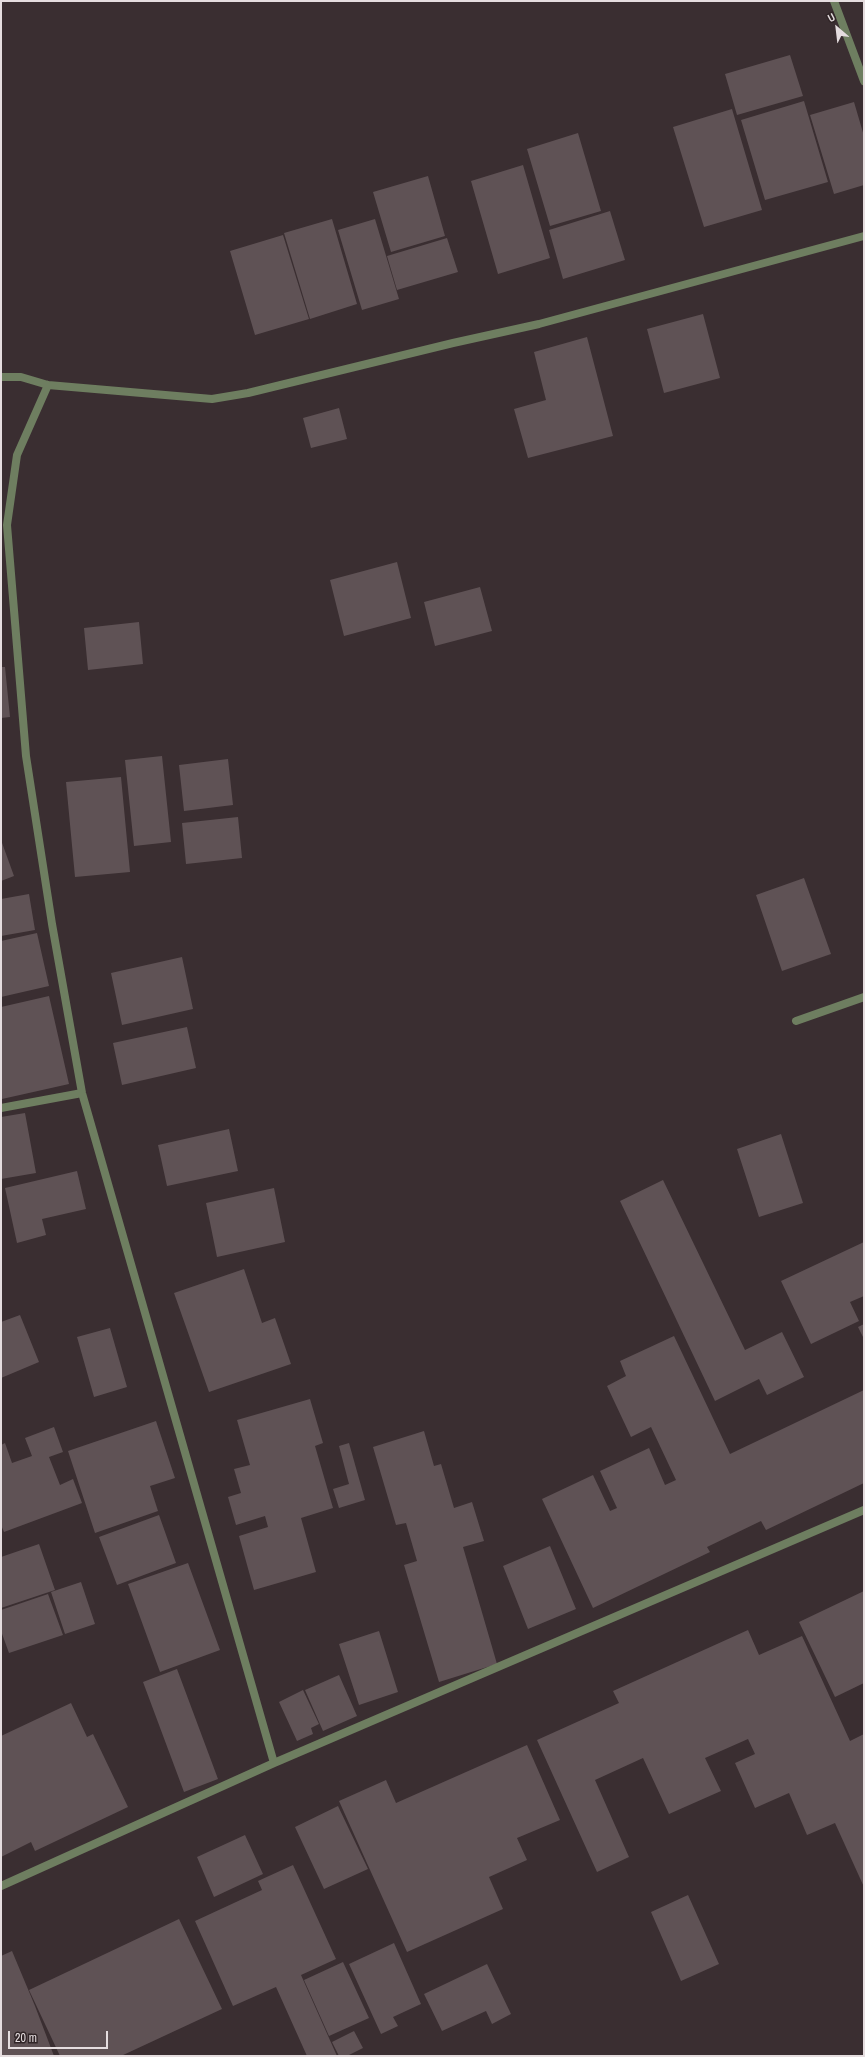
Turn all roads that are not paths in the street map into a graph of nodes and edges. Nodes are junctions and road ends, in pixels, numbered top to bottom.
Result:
1 (834, 1) edge
2 (864, 81) edge
3 (864, 236) edge
4 (1, 377) edge
5 (48, 385) junction
6 (864, 997) edge
7 (796, 1021) dead end
8 (82, 1093) junction
9 (1, 1108) edge
10 (864, 1510) edge
11 (274, 1763) junction
12 (1, 1886) edge

1 - 2 street
3 - 5 street
4 - 5 street
5 - 8 street
6 - 7 street
8 - 9 street
8 - 11 street
10 - 11 street
11 - 12 street

